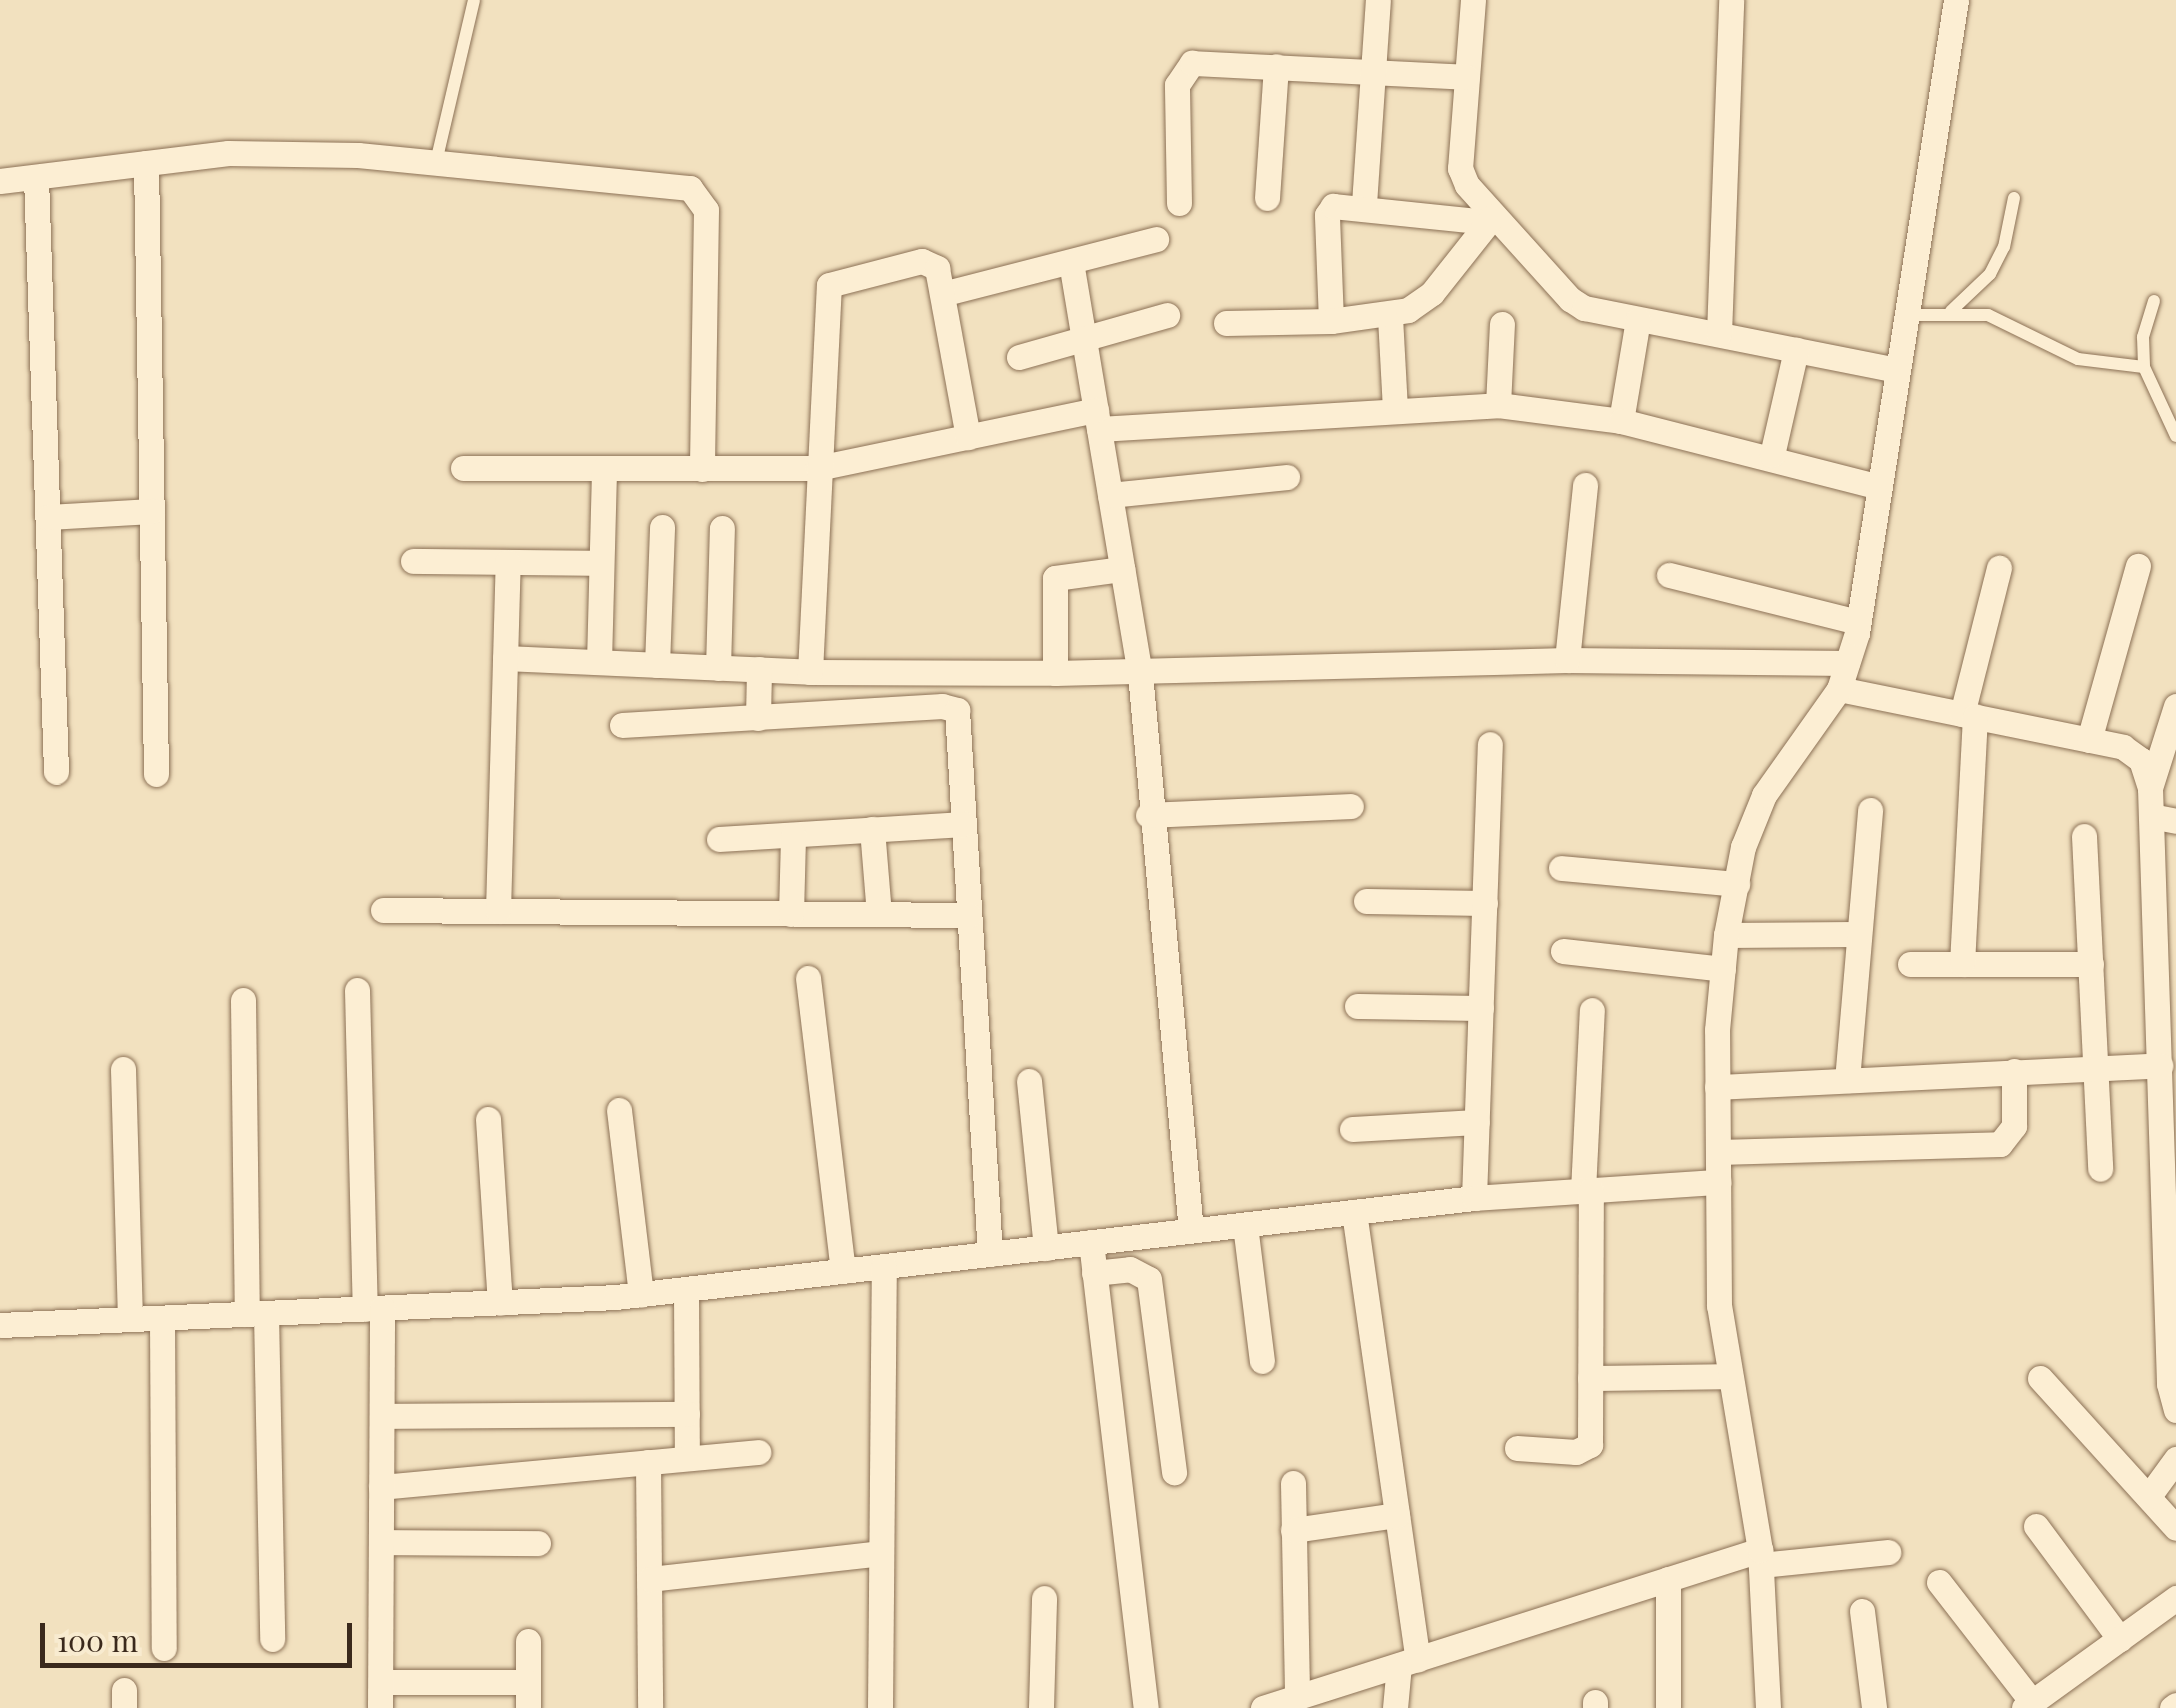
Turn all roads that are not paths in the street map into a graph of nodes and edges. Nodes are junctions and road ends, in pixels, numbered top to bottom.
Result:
1 (474, 0) edge
2 (1378, 0) edge
3 (1473, 0) edge
4 (1731, 0) edge
5 (1956, 0) edge
6 (1276, 66) junction
7 (1374, 70) junction
8 (1467, 77) junction
9 (436, 162) junction
10 (146, 163) junction
11 (36, 177) junction
12 (0, 181) edge
13 (1268, 198) dead end
14 (2014, 198) dead end
15 (1179, 203) dead end
16 (1364, 204) junction
17 (1490, 219) junction
18 (1156, 239) dead end
19 (1071, 262) junction
20 (946, 293) junction
21 (2154, 302) dead end
22 (1952, 311) junction
23 (1167, 315) dead end
24 (1904, 315) junction
25 (1390, 317) junction
26 (1638, 319) junction
27 (1331, 321) junction
28 (1226, 323) dead end
29 (1502, 324) dead end
30 (1719, 334) junction
31 (1084, 339) junction
32 (1796, 350) junction
33 (1019, 357) dead end
34 (2144, 367) junction
35 (1896, 370) junction
36 (1498, 405) junction
37 (1395, 410) junction
38 (1098, 420) junction
39 (1621, 421) junction
40 (2176, 436) edge
41 (968, 437) junction
42 (1772, 456) junction
43 (464, 468) dead end
44 (604, 468) junction
45 (818, 468) junction
46 (702, 469) junction
47 (1286, 477) dead end
48 (1585, 484) dead end
49 (1878, 487) junction
50 (1110, 495) junction
51 (152, 511) junction
52 (48, 517) junction
53 (662, 527) dead end
54 (722, 528) dead end
55 (413, 561) dead end
56 (508, 562) junction
57 (601, 563) junction
58 (2138, 566) dead end
59 (1999, 568) dead end
60 (1122, 569) junction
61 (1669, 575) dead end
62 (1858, 622) junction
63 (506, 658) junction
64 (1568, 660) junction
65 (599, 662) junction
66 (1847, 663) junction
67 (658, 665) junction
68 (718, 668) junction
69 (759, 670) junction
70 (810, 672) junction
71 (1055, 673) junction
72 (1140, 673) junction
73 (1838, 688) junction
74 (2176, 706) edge
75 (1968, 715) junction
76 (758, 718) junction
77 (622, 725) dead end
78 (2089, 740) junction
79 (1490, 744) dead end
80 (56, 772) dead end
81 (156, 774) dead end
82 (2150, 788) junction
83 (1350, 806) dead end
84 (1870, 810) dead end
85 (1148, 815) junction
86 (2169, 819) edge
87 (964, 824) junction
88 (872, 830) junction
89 (792, 834) junction
90 (2084, 836) dead end
91 (719, 839) dead end
92 (1562, 868) dead end
93 (1737, 884) junction
94 (1366, 901) dead end
95 (1485, 903) junction
96 (383, 910) dead end
97 (498, 911) junction
98 (791, 914) junction
99 (879, 914) junction
100 (969, 915) junction
101 (2165, 933) edge
102 (1856, 934) junction
103 (1726, 936) junction
104 (1562, 951) dead end
105 (1910, 964) dead end
106 (1962, 964) junction
107 (2090, 964) junction
108 (1724, 969) junction
109 (808, 978) dead end
110 (357, 990) dead end
111 (242, 1000) dead end
112 (1358, 1006) dead end
113 (1481, 1008) junction
114 (1592, 1010) dead end
115 (2096, 1066) junction
116 (124, 1070) dead end
117 (2014, 1071) junction
118 (2166, 1076) edge
119 (1847, 1080) junction
120 (1030, 1081) dead end
121 (1717, 1086) junction
122 (618, 1110) dead end
123 (488, 1119) dead end
124 (1477, 1122) junction
125 (1352, 1129) dead end
126 (1718, 1152) junction
127 (2100, 1170) dead end
128 (1718, 1182) junction
129 (2169, 1187) edge
130 (1587, 1191) junction
131 (1474, 1198) junction
132 (1354, 1212) junction
133 (1245, 1224) junction
134 (1191, 1231) junction
135 (1091, 1242) junction
136 (1046, 1248) junction
137 (990, 1254) junction
138 (884, 1266) junction
139 (843, 1271) junction
140 (1094, 1273) junction
141 (686, 1289) junction
142 (641, 1295) junction
143 (500, 1303) junction
144 (373, 1308) junction
145 (257, 1314) junction
146 (162, 1318) junction
147 (130, 1319) junction
148 (0, 1325) edge
149 (1262, 1361) dead end
150 (1728, 1376) junction
151 (1590, 1378) junction
152 (2040, 1378) dead end
153 (2172, 1384) edge
154 (2176, 1410) edge
155 (687, 1414) junction
156 (382, 1416) junction
157 (1518, 1448) dead end
158 (758, 1452) dead end
159 (687, 1458) junction
160 (2176, 1459) edge
161 (648, 1462) junction
162 (1174, 1472) dead end
163 (1292, 1483) dead end
164 (381, 1487) junction
165 (2149, 1496) junction
166 (1397, 1515) junction
167 (2036, 1526) dead end
168 (2176, 1528) edge
169 (1294, 1530) junction
170 (381, 1542) junction
171 (538, 1542) dead end
172 (1888, 1552) dead end
173 (881, 1553) junction
174 (1760, 1558) junction
175 (650, 1579) junction
176 (1668, 1579) junction
177 (1940, 1582) dead end
178 (1044, 1598) dead end
179 (2176, 1598) edge
180 (1862, 1612) dead end
181 (272, 1639) dead end
182 (2120, 1639) junction
183 (528, 1641) dead end
184 (164, 1648) dead end
185 (1408, 1662) junction
186 (380, 1682) junction
187 (528, 1695) edge
188 (1282, 1704) edge
189 (2028, 1705) edge
190 (380, 1708) edge
191 (650, 1708) edge
192 (880, 1708) edge
193 (1041, 1708) edge
194 (1146, 1708) edge
195 (1395, 1708) edge
196 (1668, 1708) edge
197 (1768, 1708) edge
198 (1874, 1708) edge

1 - 9 lane
2 - 7 street
3 - 8 street
4 - 30 street
5 - 24 street
6 - 7 street
6 - 13 street
6 - 15 street
7 - 8 street
7 - 16 street
8 - 17 street
9 - 10 street
9 - 46 street
10 - 11 street
10 - 51 street
11 - 12 street
11 - 52 street
14 - 22 lane
16 - 17 street
16 - 27 street
17 - 25 street
17 - 26 street
18 - 19 street
19 - 20 street
19 - 31 street
20 - 41 street
20 - 45 street
21 - 34 lane
22 - 24 lane
22 - 34 lane
23 - 31 street
24 - 35 street
25 - 27 street
25 - 37 street
26 - 30 street
26 - 39 street
27 - 28 street
29 - 36 street
30 - 32 street
31 - 33 street
31 - 38 street
32 - 35 street
32 - 42 street
34 - 40 lane
35 - 49 street
36 - 37 street
36 - 39 street
37 - 38 street
38 - 41 street
38 - 50 street
39 - 42 street
41 - 45 street
42 - 49 street
43 - 44 street
44 - 46 street
44 - 57 street
45 - 46 street
45 - 70 street
47 - 50 street
48 - 64 street
49 - 62 street
50 - 60 street
51 - 52 street
51 - 81 street
52 - 80 street
53 - 67 street
54 - 68 street
55 - 56 street
56 - 57 street
56 - 63 street
57 - 65 street
58 - 78 street
59 - 75 street
60 - 71 street
60 - 72 street
61 - 62 street
62 - 66 street
63 - 65 street
63 - 97 street
64 - 66 street
64 - 72 street
65 - 67 street
66 - 73 street
67 - 68 street
68 - 69 street
69 - 70 street
69 - 76 street
70 - 71 street
71 - 72 street
72 - 85 street
73 - 75 street
73 - 93 street
74 - 82 street
75 - 78 street
75 - 106 street
76 - 77 street
76 - 87 street
78 - 82 street
79 - 95 street
82 - 86 street
83 - 85 street
84 - 102 street
85 - 134 street
86 - 101 street
87 - 88 street
87 - 100 street
88 - 89 street
88 - 99 street
89 - 91 street
89 - 98 street
90 - 107 street
92 - 93 street
93 - 103 street
94 - 95 street
95 - 113 street
96 - 97 street
97 - 98 street
98 - 99 street
99 - 100 street
100 - 137 street
101 - 118 street
102 - 103 street
102 - 119 street
103 - 108 street
104 - 108 street
105 - 106 street
106 - 107 street
107 - 115 street
108 - 121 street
109 - 139 street
110 - 144 street
111 - 145 street
112 - 113 street
113 - 124 street
114 - 130 street
115 - 117 street
115 - 118 street
115 - 127 street
116 - 147 street
117 - 119 street
117 - 126 street
118 - 129 street
119 - 121 street
120 - 136 street
121 - 126 street
122 - 142 street
123 - 143 street
124 - 125 street
124 - 131 street
126 - 128 street
128 - 130 street
128 - 150 street
129 - 153 street
130 - 131 street
130 - 151 street
131 - 132 street
132 - 133 street
132 - 166 street
133 - 134 street
133 - 149 street
134 - 135 street
135 - 136 street
135 - 140 street
136 - 137 street
137 - 138 street
138 - 139 street
138 - 173 street
139 - 141 street
140 - 162 street
140 - 194 street
141 - 142 street
141 - 155 street
142 - 143 street
143 - 144 street
144 - 145 street
144 - 156 street
145 - 146 street
145 - 181 street
146 - 147 street
146 - 184 street
147 - 148 street
150 - 151 street
150 - 174 street
151 - 157 street
152 - 165 street
153 - 154 street
155 - 156 street
155 - 159 street
156 - 164 street
158 - 159 street
159 - 161 street
160 - 165 street
161 - 164 street
161 - 175 street
163 - 169 street
164 - 170 street
165 - 168 street
166 - 169 street
166 - 185 street
167 - 182 street
169 - 188 street
170 - 171 street
170 - 186 street
172 - 174 street
173 - 175 street
173 - 192 street
174 - 176 street
174 - 197 street
175 - 191 street
176 - 185 street
176 - 196 street
177 - 189 street
178 - 193 street
179 - 182 street
180 - 198 street
182 - 189 street
183 - 187 street
185 - 188 street
185 - 195 street
186 - 187 street
186 - 190 street

